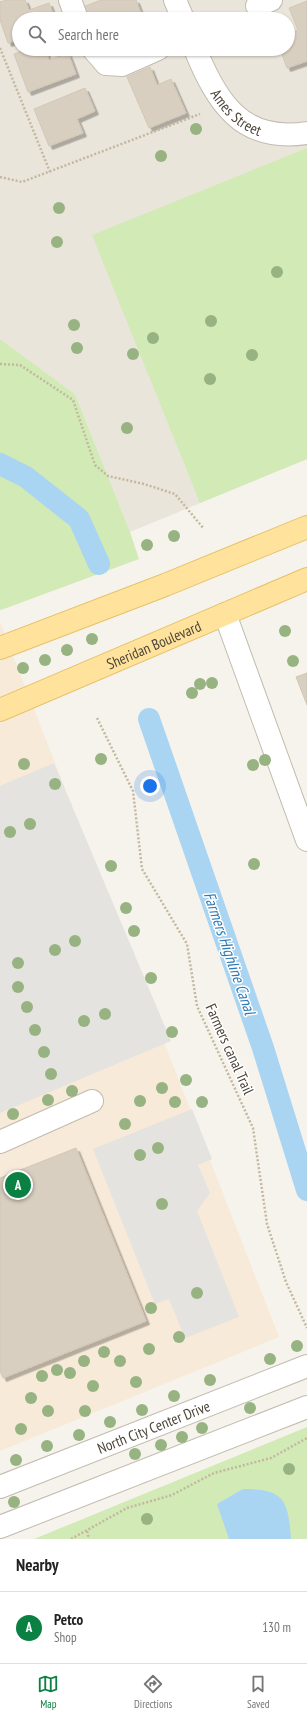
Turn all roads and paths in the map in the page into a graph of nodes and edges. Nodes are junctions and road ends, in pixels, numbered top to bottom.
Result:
1 (70, 0) edge
2 (175, 0) edge
3 (74, 12) edge
4 (180, 12) edge
5 (0, 48) edge
6 (99, 56) edge
7 (142, 56) edge
8 (198, 56) edge
9 (200, 114) dead end
10 (307, 133) edge
11 (50, 172) junction
12 (0, 177) edge
13 (0, 364) edge
14 (307, 528) edge
15 (204, 529) dead end
16 (307, 579) edge
17 (225, 614) junction
18 (0, 648) edge
19 (0, 710) edge
20 (98, 718) dead end
21 (307, 840) edge
22 (92, 1101) dead end
23 (0, 1142) edge
24 (307, 1328) edge
25 (307, 1366) edge
26 (307, 1407) edge
27 (307, 1438) edge
28 (0, 1487) edge
29 (0, 1527) edge
30 (87, 1531) junction
31 (71, 1539) edge
32 (89, 1539) edge

1 - 3 street
2 - 4 street
5 - 11 path
6 - 7 street
8 - 10 street, Ames Street
9 - 11 path
11 - 12 path
13 - 15 path
14 - 18 main road
16 - 17 main road, Sheridan Boulevard
17 - 19 main road, Sheridan Boulevard
17 - 21 street
20 - 24 path, Farmers canal Trail
22 - 23 street
25 - 28 street, North City Center Drive
26 - 29 street
27 - 30 path
30 - 31 path
30 - 32 path

